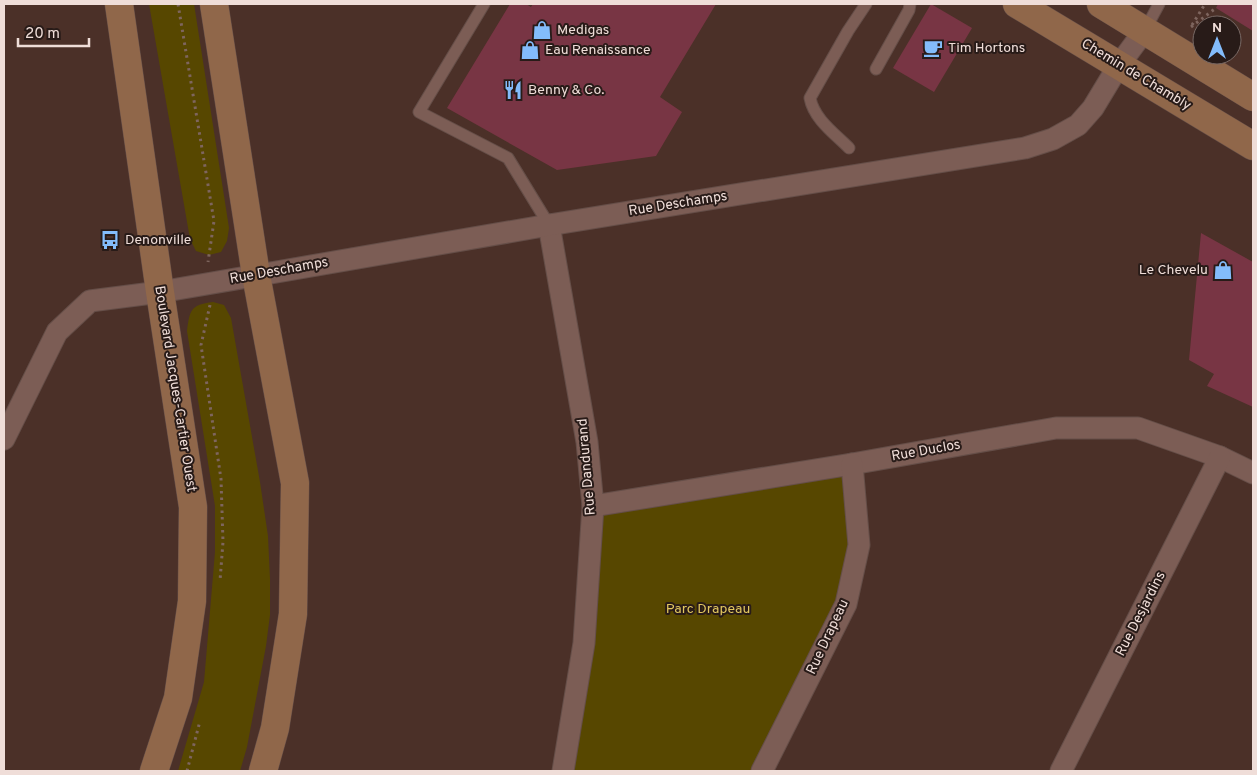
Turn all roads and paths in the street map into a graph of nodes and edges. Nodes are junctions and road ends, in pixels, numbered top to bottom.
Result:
1 (119, 4) edge
2 (178, 4) edge
3 (214, 4) edge
4 (484, 4) edge
5 (866, 4) edge
6 (910, 4) edge
7 (1018, 4) edge
8 (1101, 4) edge
9 (1159, 4) edge
10 (1205, 4) edge
11 (1216, 8) dead end
12 (1144, 30) junction
13 (1119, 65) junction
14 (876, 69) dead end
15 (1253, 97) edge
16 (1253, 146) edge
17 (849, 148) dead end
18 (549, 225) junction
19 (256, 275) junction
20 (209, 284) junction
21 (160, 292) junction
22 (4, 439) edge
23 (1220, 457) junction
24 (852, 464) junction
25 (1253, 473) edge
26 (593, 506) junction
27 (219, 588) dead end
28 (200, 718) dead end
29 (154, 771) edge
30 (187, 771) edge
31 (263, 771) edge
32 (563, 771) edge
33 (762, 771) edge
34 (1062, 771) edge

1 - 21 main road, Boulevard Jacques-Cartier Ouest
2 - 20 path
3 - 19 main road
4 - 18 lane
5 - 17 lane
6 - 14 lane
7 - 13 main road, Chemin de Chambly
8 - 12 main road
9 - 12 lane
10 - 11 path
12 - 13 street, Rue Deschamps
12 - 15 main road
13 - 16 main road, Chemin de Chambly
13 - 18 street, Rue Deschamps
18 - 19 street, Rue Deschamps
18 - 26 street, Rue Dandurand
19 - 20 street, Rue Deschamps
19 - 31 main road
20 - 21 street, Rue Deschamps
20 - 27 path
21 - 22 street, Rue Deschamps
21 - 29 main road, Boulevard Jacques-Cartier Ouest
23 - 24 street, Rue Duclos
23 - 25 street, Rue Duclos
23 - 34 street, Rue Desjardins
24 - 26 street, Rue Duclos
24 - 33 street, Rue Drapeau
26 - 32 street, Rue Dandurand
28 - 30 path

